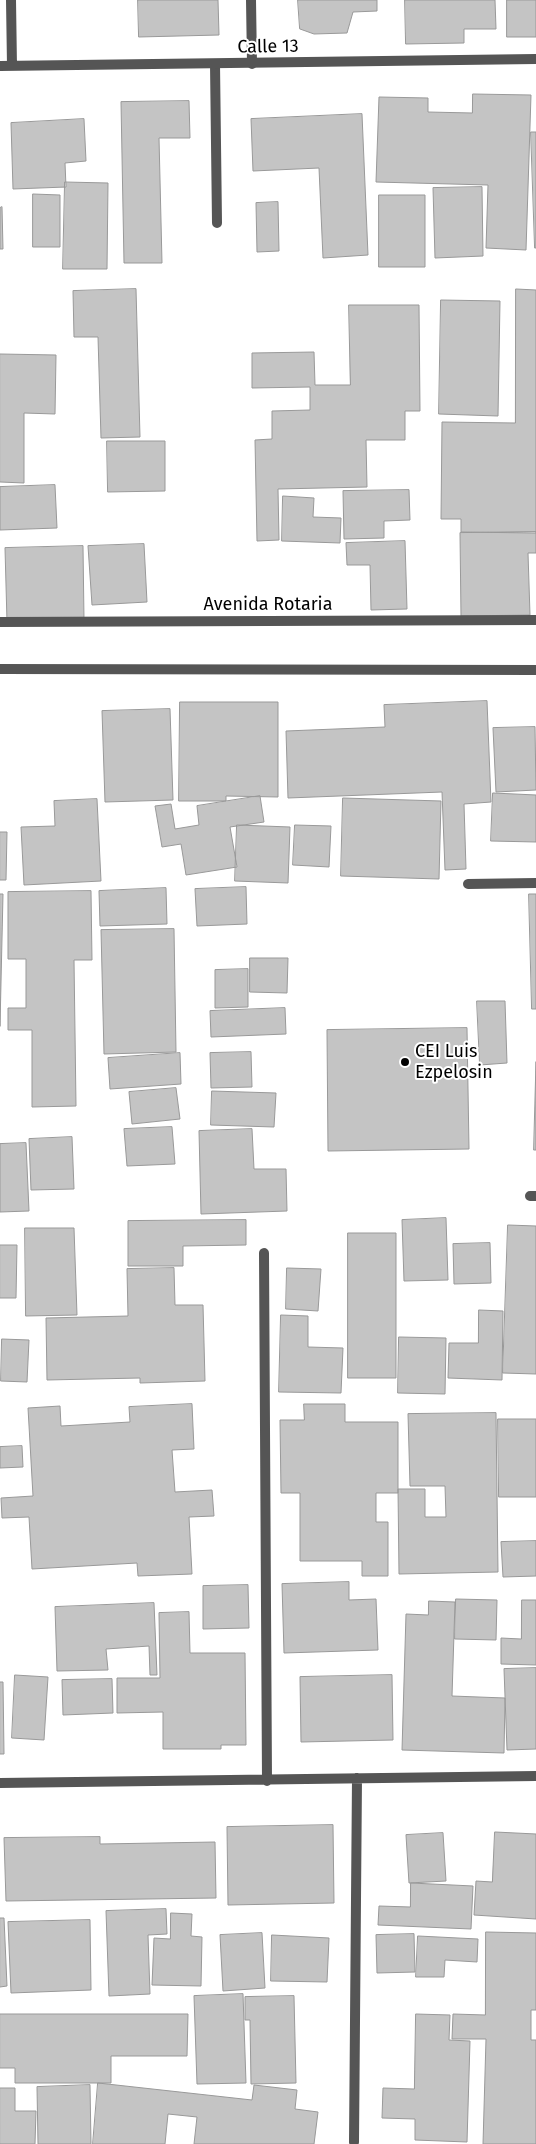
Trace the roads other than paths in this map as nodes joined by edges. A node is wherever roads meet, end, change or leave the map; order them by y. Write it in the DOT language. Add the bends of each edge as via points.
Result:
graph roads {
  1 [pos="11,0"];
  2 [pos="251,0"];
  3 [pos="536,59"];
  4 [pos="215,64"];
  5 [pos="252,64"];
  6 [pos="0,66"];
  7 [pos="12,66"];
  8 [pos="218,223"];
  9 [pos="536,620"];
  10 [pos="0,622"];
  11 [pos="0,669"];
  12 [pos="536,670"];
  13 [pos="536,883"];
  14 [pos="468,884"];
  15 [pos="264,1253"];
  16 [pos="536,1776"];
  17 [pos="357,1778"];
  18 [pos="267,1781"];
  19 [pos="0,1783"];
  20 [pos="354,2142"];
  1 -- 7 [label="street"];
  2 -- 5 [label="street"];
  3 -- 5 [label="street, Calle 13"];
  4 -- 5 [label="street, Calle 13"];
  4 -- 7 [label="street, Calle 13"];
  4 -- 8 [label="street"];
  6 -- 7 [label="street, Calle 13"];
  9 -- 10 [label="street, Avenida Rotaria"];
  11 -- 12 [label="street"];
  13 -- 14 [label="street"];
  15 -- 18 [label="street"];
  16 -- 17 [label="street"];
  17 -- 18 [label="street"];
  17 -- 20 [label="street"];
  18 -- 19 [label="street"];
}
